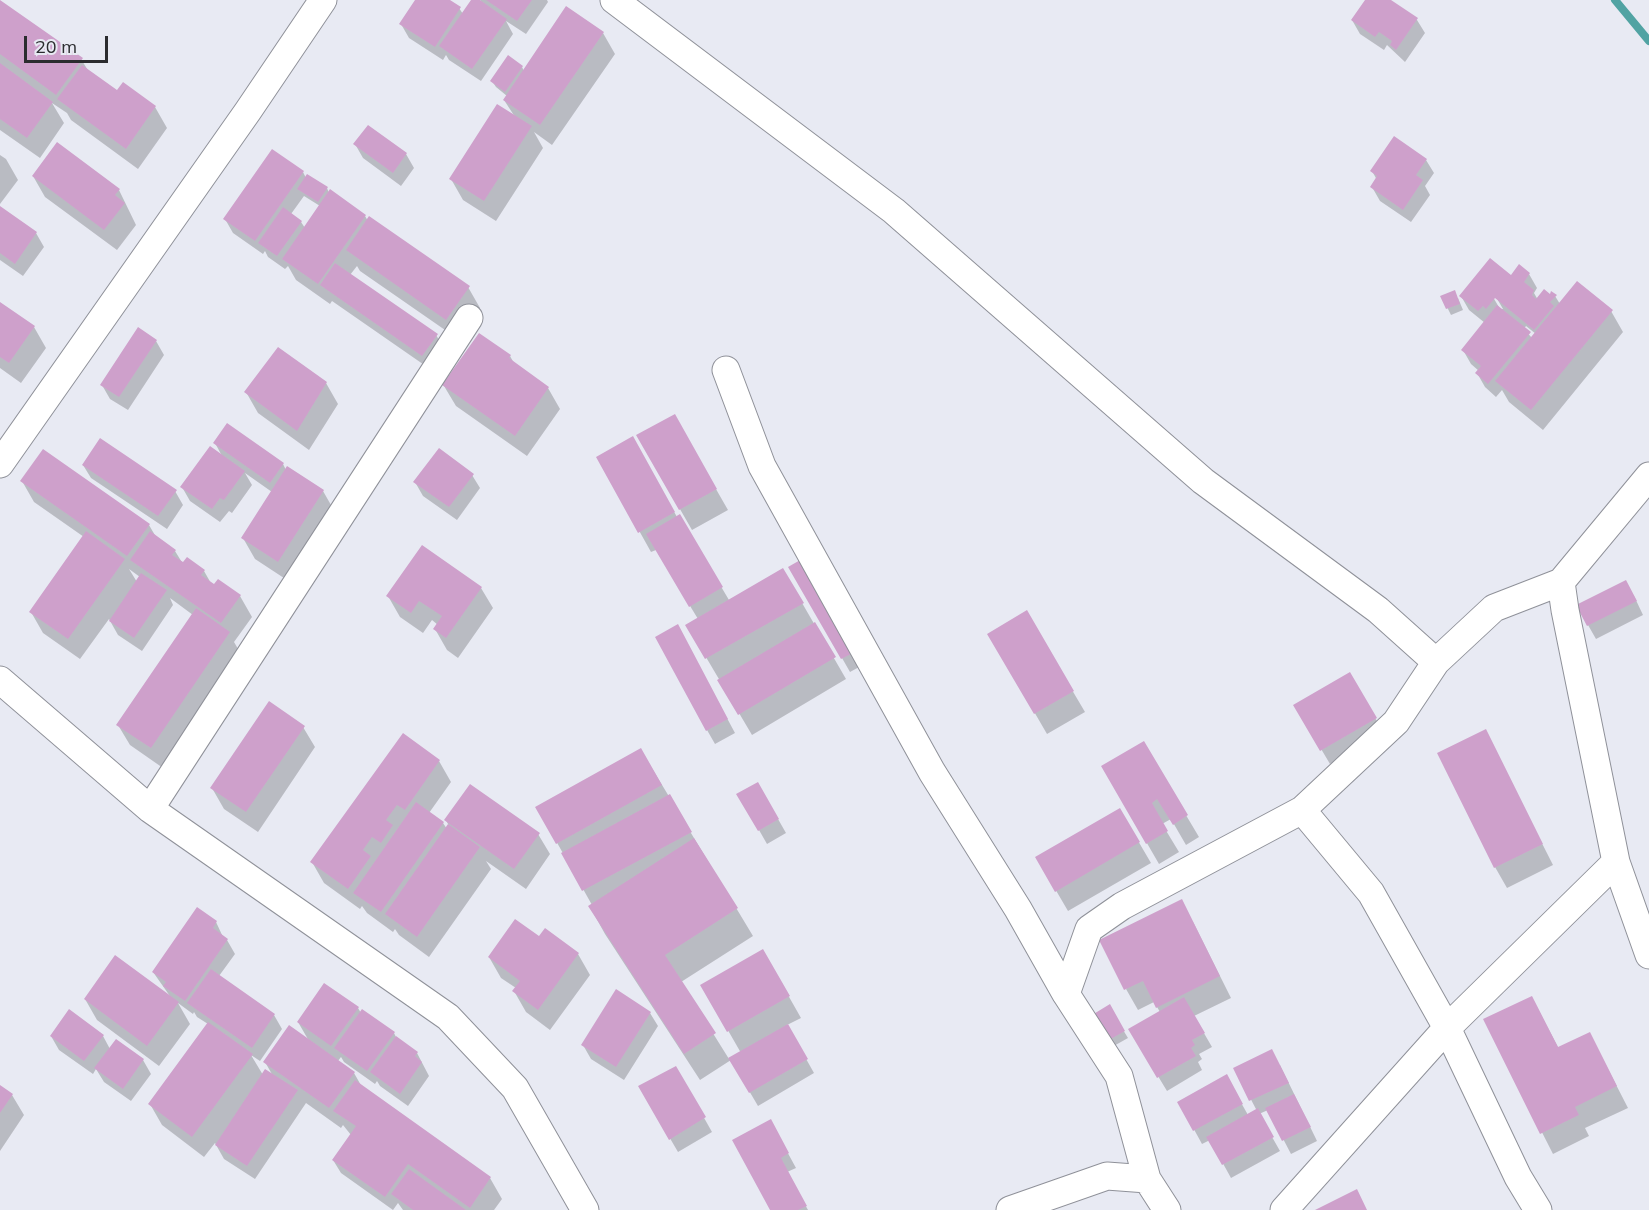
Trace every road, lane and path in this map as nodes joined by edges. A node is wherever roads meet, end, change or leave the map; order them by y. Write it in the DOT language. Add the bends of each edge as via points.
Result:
graph roads {
  1 [pos="323,0"];
  2 [pos="614,0"];
  3 [pos="469,318"];
  4 [pos="726,370"];
  5 [pos="0,464"];
  6 [pos="1649,476"];
  7 [pos="1562,582"];
  8 [pos="1436,662"];
  9 [pos="0,680"];
  10 [pos="150,809"];
  11 [pos="1302,810"];
  12 [pos="1616,862"];
  13 [pos="1649,955"];
  14 [pos="1066,994"];
  15 [pos="1447,1028"];
  16 [pos="1147,1179"];
  17 [pos="585,1210"];
  18 [pos="1010,1210"];
  19 [pos="1167,1210"];
  20 [pos="1284,1210"];
  21 [pos="1538,1210"];
  1 -- 5 [label="street"];
  2 -- 8 [label="street" via="894,211 1203,482 1378,610"];
  3 -- 10 [label="street"];
  4 -- 14 [label="street" via="762,466 932,772"];
  6 -- 7 [label="street"];
  7 -- 8 [label="street" via="1494,608"];
  7 -- 12 [label="street"];
  8 -- 11 [label="street" via="1396,722"];
  9 -- 10 [label="street"];
  10 -- 17 [label="street" via="448,1017 515,1088"];
  11 -- 14 [label="street" via="1122,906 1089,929"];
  11 -- 15 [label="street" via="1371,893"];
  12 -- 13 [label="street"];
  12 -- 15 [label="street"];
  14 -- 16 [label="street" via="1119,1076"];
  15 -- 20 [label="street"];
  15 -- 21 [label="street" via="1518,1177"];
  16 -- 18 [label="street" via="1107,1176"];
  16 -- 19 [label="street"];
}
